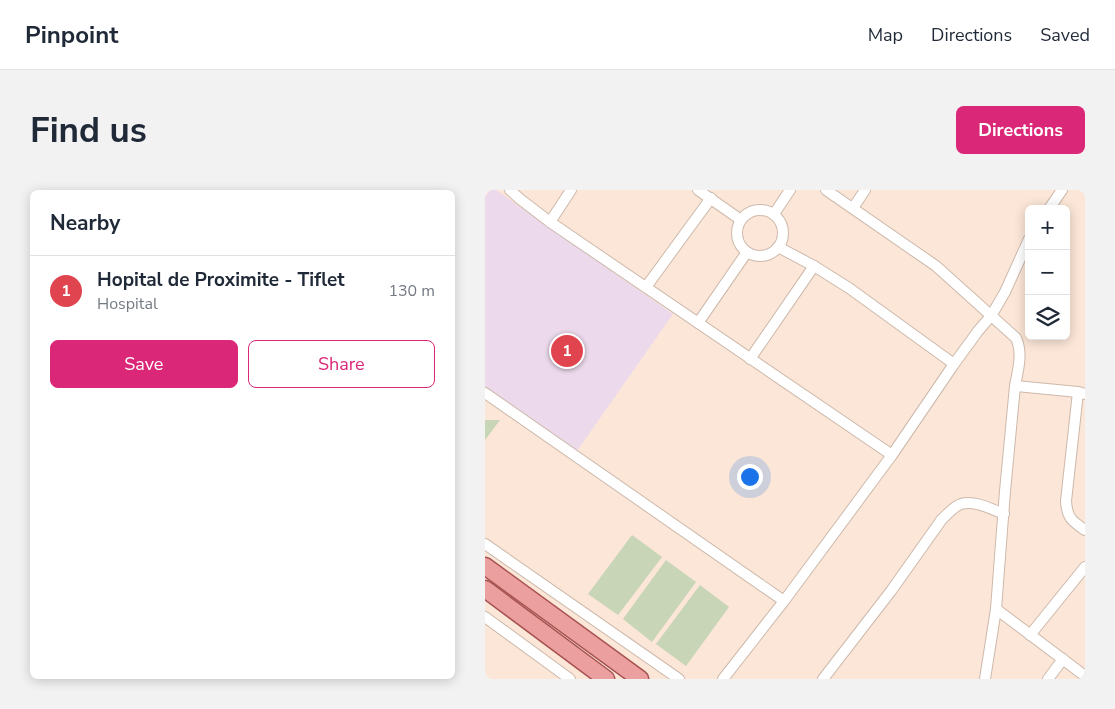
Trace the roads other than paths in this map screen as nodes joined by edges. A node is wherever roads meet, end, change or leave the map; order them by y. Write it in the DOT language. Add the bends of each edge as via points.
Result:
graph roads {
  1 [pos="510,190"];
  2 [pos="571,190"];
  3 [pos="699,190"];
  4 [pos="790,190"];
  5 [pos="826,190"];
  6 [pos="865,190"];
  7 [pos="1062,190"];
  8 [pos="711,198"];
  9 [pos="1052,205"];
  10 [pos="853,208"];
  11 [pos="774,214"];
  12 [pos="741,220"];
  13 [pos="550,222"];
  14 [pos="778,247"];
  15 [pos="1025,248"];
  16 [pos="747,252"];
  17 [pos="814,266"];
  18 [pos="647,287"];
  19 [pos="991,316"];
  20 [pos="698,323"];
  21 [pos="750,359"];
  22 [pos="954,364"];
  23 [pos="1015,386"];
  24 [pos="485,393"];
  25 [pos="1081,393"];
  26 [pos="892,455"];
  27 [pos="1004,514"];
  28 [pos="1085,530"];
  29 [pos="485,544"];
  30 [pos="485,566"];
  31 [pos="1085,567"];
  32 [pos="485,589"];
  33 [pos="784,601"];
  34 [pos="996,609"];
  35 [pos="485,617"];
  36 [pos="1030,635"];
  37 [pos="1063,659"];
  38 [pos="1085,676"];
  39 [pos="570,679"];
  40 [pos="606,679"];
  41 [pos="640,679"];
  42 [pos="679,679"];
  43 [pos="723,679"];
  44 [pos="823,679"];
  45 [pos="985,679"];
  46 [pos="1048,679"];
  1 -- 13 [label="street"];
  2 -- 13 [label="street"];
  3 -- 8 [label="street"];
  4 -- 11 [label="street"];
  5 -- 10 [label="street"];
  6 -- 10 [label="street"];
  7 -- 9 [label="street"];
  8 -- 12 [label="street"];
  8 -- 18 [label="street"];
  10 -- 19 [label="street" via="936,266"];
  11 -- 12 [label="street" via="753,211"];
  11 -- 14 [label="street" via="783,233"];
  12 -- 16 [label="street" via="737,235"];
  13 -- 18 [label="street"];
  14 -- 16 [label="street" via="765,255"];
  14 -- 17 [label="street"];
  15 -- 19 [label="street"];
  16 -- 20 [label="street"];
  17 -- 21 [label="street"];
  17 -- 22 [label="street"];
  18 -- 20 [label="street"];
  19 -- 22 [label="street"];
  19 -- 23 [label="street" via="1015,338 1019,347"];
  20 -- 21 [label="street"];
  21 -- 26 [label="street"];
  22 -- 26 [label="street"];
  23 -- 25 [label="street"];
  23 -- 27 [label="street"];
  24 -- 33 [label="street"];
  25 -- 28 [label="street" via="1066,501 1070,518"];
  26 -- 33 [label="street"];
  27 -- 34 [label="street"];
  27 -- 44 [label="street" via="975,503 961,504 952,509"];
  29 -- 42 [label="street"];
  30 -- 41 [label="main road"];
  31 -- 36 [label="street"];
  32 -- 40 [label="main road"];
  33 -- 43 [label="street"];
  34 -- 36 [label="street"];
  34 -- 45 [label="street"];
  35 -- 39 [label="street"];
  36 -- 37 [label="street"];
  37 -- 38 [label="street"];
  37 -- 46 [label="street"];
}
